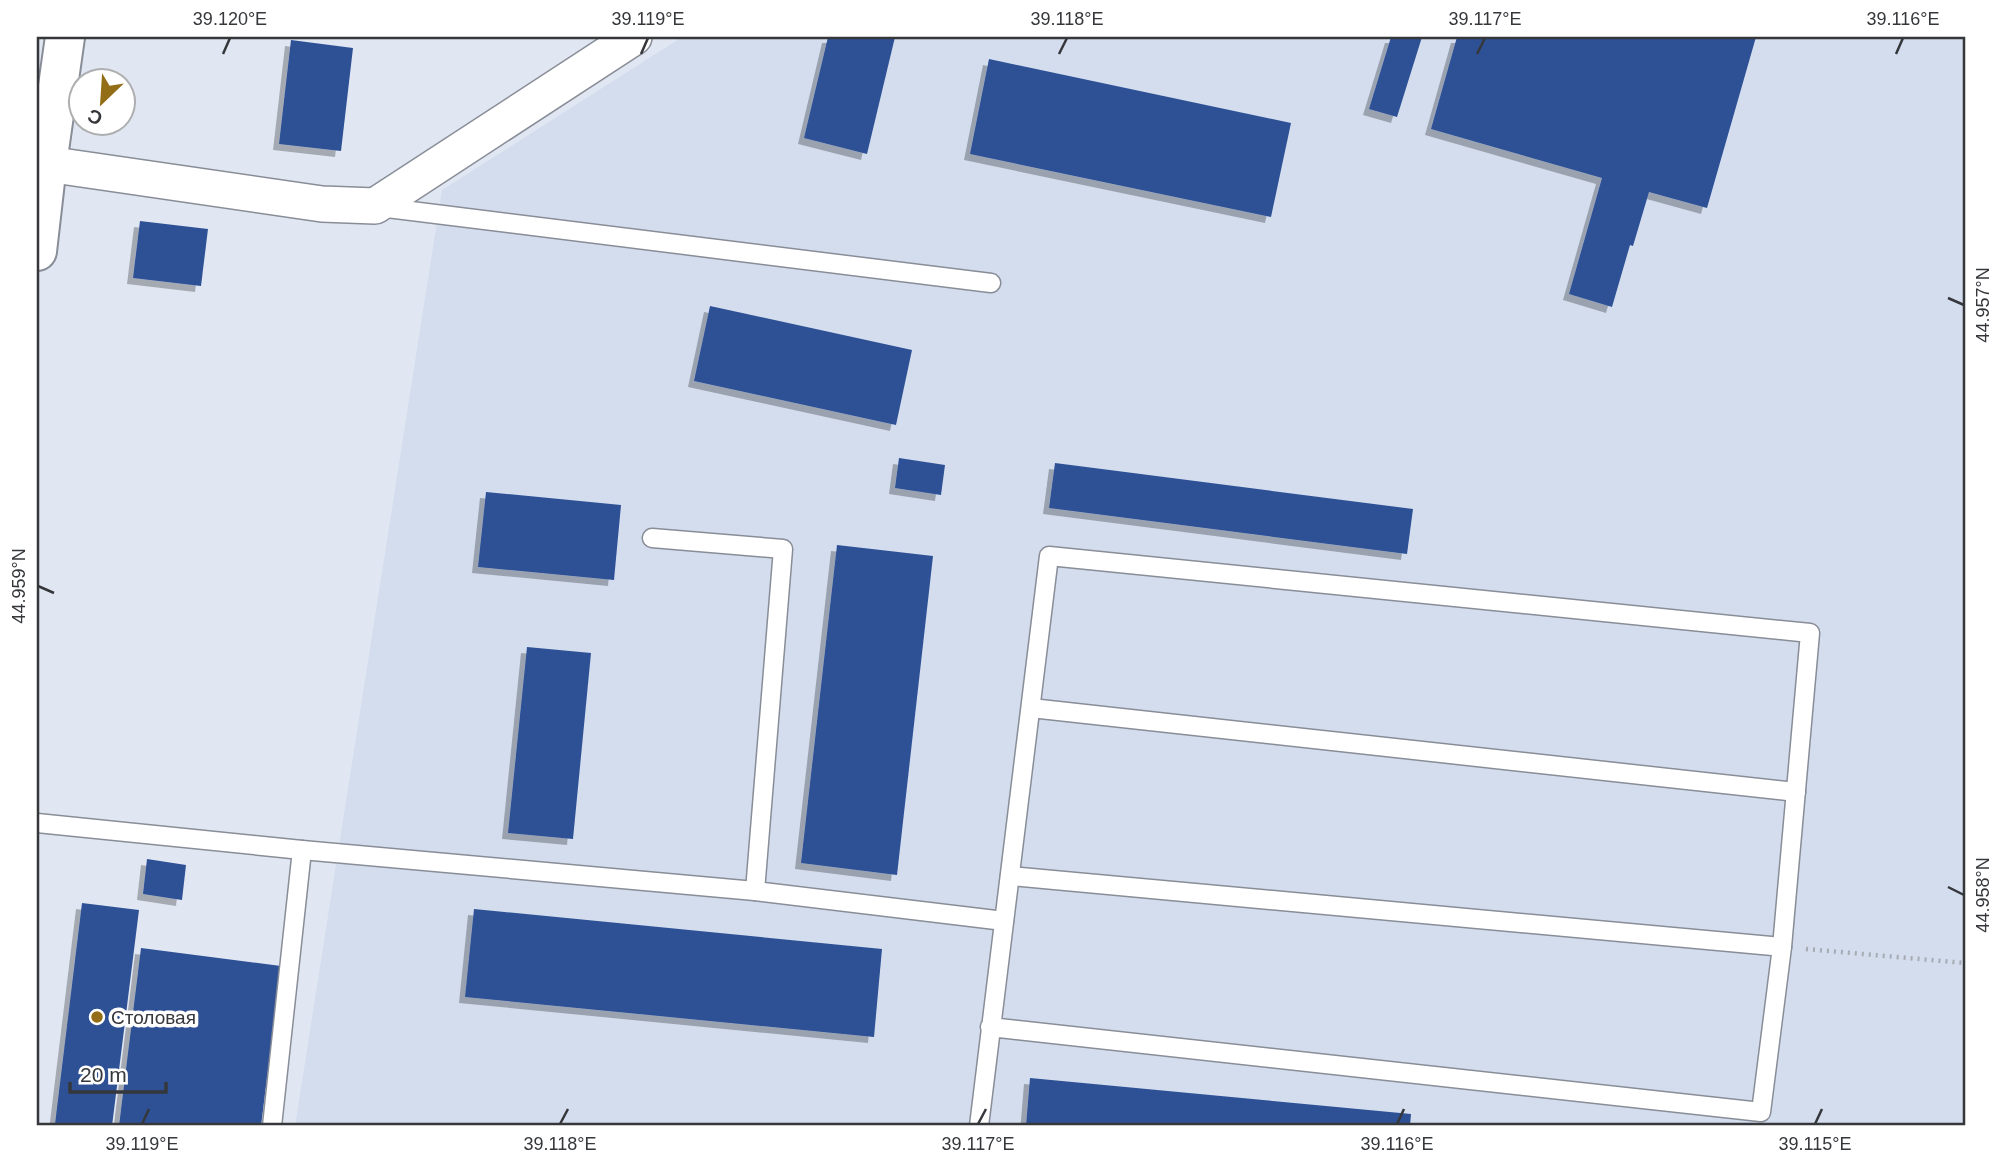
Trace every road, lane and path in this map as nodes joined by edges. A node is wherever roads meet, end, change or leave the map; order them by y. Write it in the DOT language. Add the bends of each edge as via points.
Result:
graph roads {
  1 [pos="65,37"];
  2 [pos="634,37"];
  3 [pos="47,164"];
  4 [pos="375,206"];
  5 [pos="37,251"];
  6 [pos="991,283"];
  7 [pos="652,538"];
  8 [pos="1031,708"];
  9 [pos="1796,792"];
  10 [pos="37,823"];
  11 [pos="302,850"];
  12 [pos="1010,876"];
  13 [pos="755,891"];
  14 [pos="1004,921"];
  15 [pos="1782,947"];
  16 [pos="1965,963"];
  17 [pos="990,1027"];
  18 [pos="272,1126"];
  19 [pos="979,1126"];
  1 -- 3 [label="highway"];
  2 -- 4 [label="street"];
  3 -- 4 [label="street" via="322,204"];
  3 -- 5 [label="highway"];
  4 -- 6 [label="lane"];
  7 -- 13 [label="lane" via="783,549"];
  8 -- 9 [label="lane"];
  8 -- 9 [label="lane" via="1049,556 1810,633"];
  8 -- 12 [label="lane"];
  9 -- 15 [label="lane"];
  10 -- 11 [label="lane"];
  11 -- 13 [label="lane"];
  11 -- 18 [label="lane"];
  12 -- 14 [label="lane"];
  12 -- 15 [label="lane"];
  13 -- 14 [label="lane"];
  14 -- 17 [label="lane"];
  15 -- 16 [label="path"];
  15 -- 17 [label="lane" via="1761,1112"];
  17 -- 19 [label="lane"];
}
